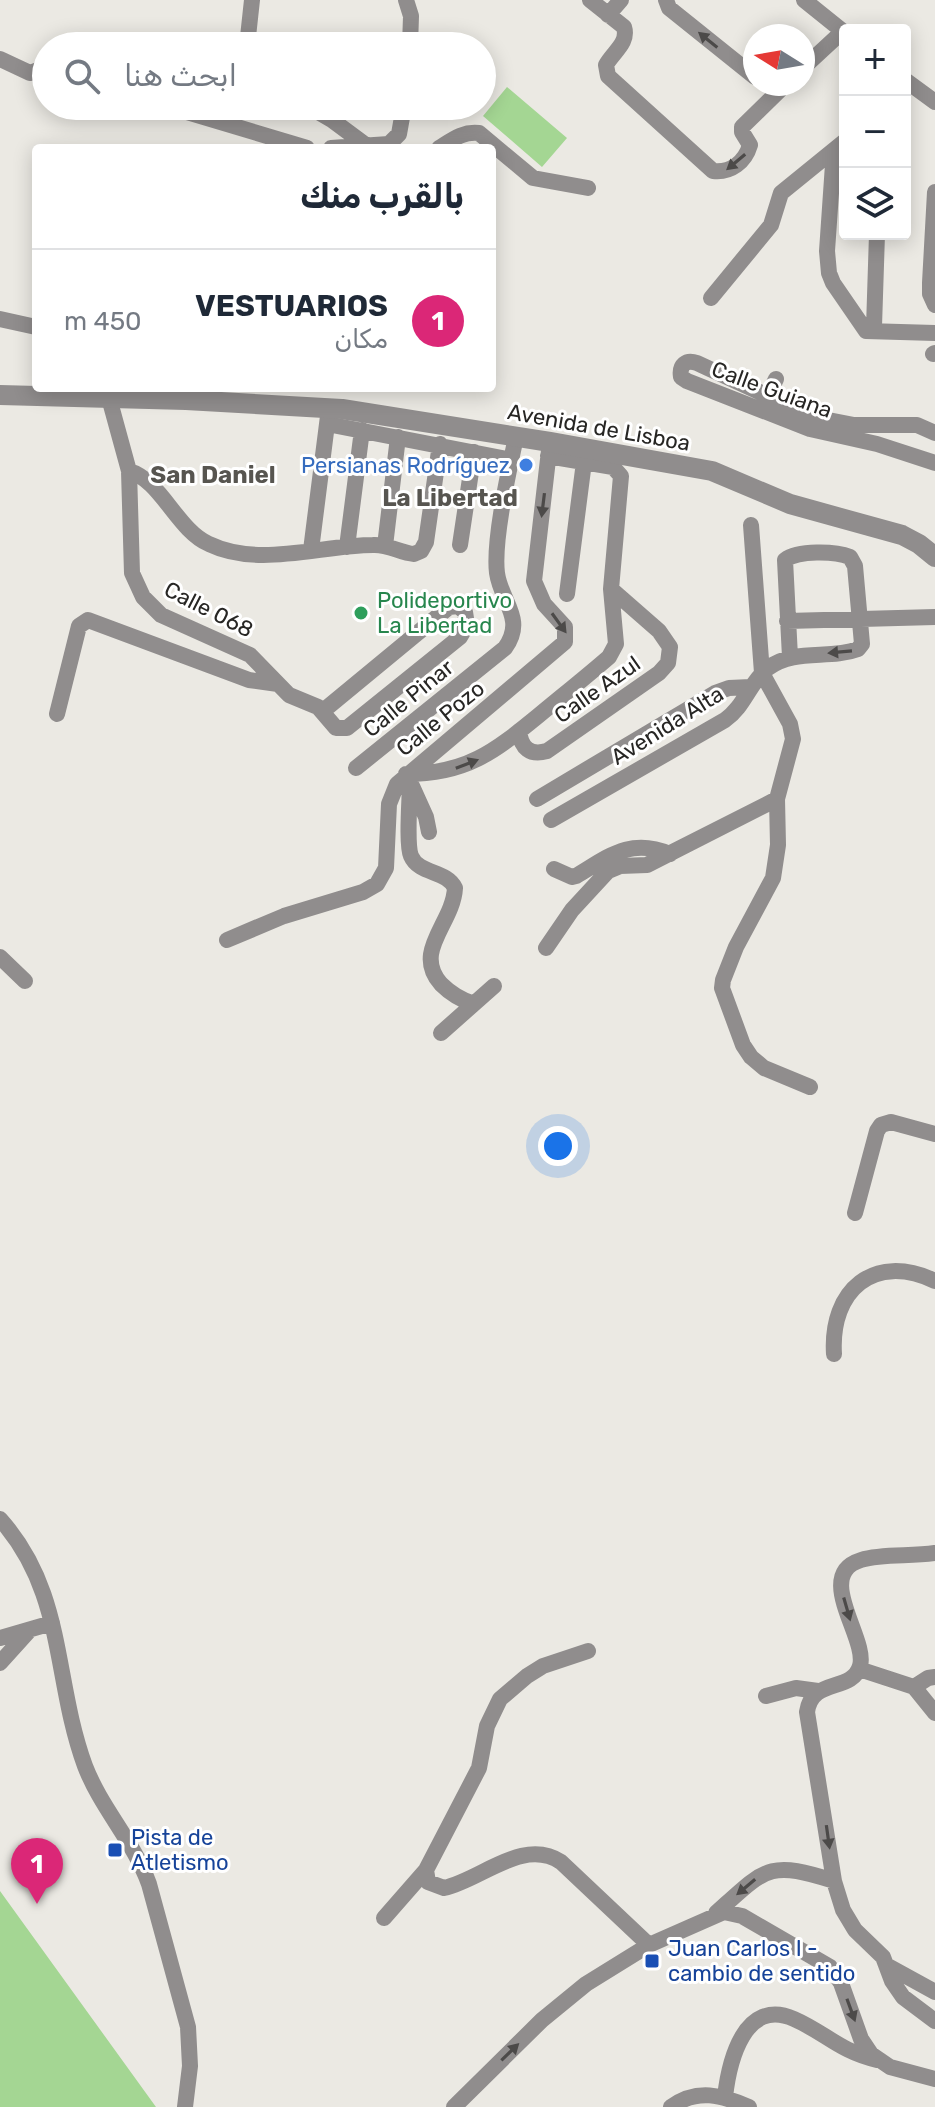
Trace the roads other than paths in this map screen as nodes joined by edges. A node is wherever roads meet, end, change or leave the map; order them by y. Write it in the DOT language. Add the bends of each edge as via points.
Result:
graph roads {
  1 [pos="252,0"];
  2 [pos="406,0"];
  3 [pos="590,0"];
  4 [pos="621,0"];
  5 [pos="666,0"];
  6 [pos="804,0"];
  7 [pos="608,15"];
  8 [pos="839,28"];
  9 [pos="249,32"];
  10 [pos="410,32"];
  11 [pos="839,36"];
  12 [pos="815,57"];
  13 [pos="0,59"];
  14 [pos="743,67"];
  15 [pos="32,72"];
  16 [pos="911,88"];
  17 [pos="768,96"];
  18 [pos="935,102"];
  19 [pos="214,120"];
  20 [pos="332,120"];
  21 [pos="402,120"];
  22 [pos="402,143"];
  23 [pos="294,144"];
  24 [pos="364,144"];
  25 [pos="446,144"];
  26 [pos="492,144"];
  27 [pos="839,145"];
  28 [pos="496,147"];
  29 [pos="588,188"];
  30 [pos="935,192"];
  31 [pos="877,240"];
  32 [pos="711,298"];
  33 [pos="935,305"];
  34 [pos="0,319"];
  35 [pos="31,322"];
  36 [pos="870,331"];
  37 [pos="935,333"];
  38 [pos="776,379"];
  39 [pos="0,395"];
  40 [pos="109,398"];
  41 [pos="767,398"];
  42 [pos="328,416"];
  43 [pos="933,424"];
  44 [pos="362,430"];
  45 [pos="398,437"];
  46 [pos="516,437"];
  47 [pos="440,444"];
  48 [pos="549,449"];
  49 [pos="474,452"];
  50 [pos="512,460"];
  51 [pos="584,462"];
  52 [pos="935,463"];
  53 [pos="129,471"];
  54 [pos="751,525"];
  55 [pos="460,545"];
  56 [pos="385,546"];
  57 [pos="347,547"];
  58 [pos="311,550"];
  59 [pos="935,557"];
  60 [pos="611,589"];
  61 [pos="567,594"];
  62 [pos="935,617"];
  63 [pos="859,619"];
  64 [pos="787,621"];
  65 [pos="790,657"];
  66 [pos="762,673"];
  67 [pos="278,684"];
  68 [pos="751,687"];
  69 [pos="323,711"];
  70 [pos="57,714"];
  71 [pos="519,731"];
  72 [pos="356,768"];
  73 [pos="408,777"];
  74 [pos="537,799"];
  75 [pos="777,799"];
  76 [pos="551,820"];
  77 [pos="429,832"];
  78 [pos="670,854"];
  79 [pos="554,869"];
  80 [pos="227,940"];
  81 [pos="546,948"];
  82 [pos="0,957"];
  83 [pos="25,981"];
  84 [pos="494,986"];
  85 [pos="474,1004"];
  86 [pos="441,1033"];
  87 [pos="810,1087"];
  88 [pos="935,1134"];
  89 [pos="855,1213"];
  90 [pos="935,1281"];
  91 [pos="834,1354"];
  92 [pos="0,1519"];
  93 [pos="935,1553"];
  94 [pos="52,1623"];
  95 [pos="29,1631"];
  96 [pos="0,1638"];
  97 [pos="588,1651"];
  98 [pos="0,1663"];
  99 [pos="859,1669"];
  100 [pos="935,1677"];
  101 [pos="914,1687"];
  102 [pos="818,1691"];
  103 [pos="766,1696"];
  104 [pos="935,1713"];
  105 [pos="426,1870"];
  106 [pos="834,1881"];
  107 [pos="716,1913"];
  108 [pos="384,1918"];
  109 [pos="649,1945"];
  110 [pos="886,1965"];
  111 [pos="935,1992"];
  112 [pos="935,2021"];
  113 [pos="877,2060"];
  114 [pos="935,2079"];
  115 [pos="725,2097"];
  116 [pos="185,2107"];
  117 [pos="454,2107"];
  118 [pos="671,2107"];
  119 [pos="749,2107"];
  1 -- 9 [label="street"];
  2 -- 10 [label="street"];
  3 -- 7 [label="street"];
  4 -- 7 [label="street"];
  14 -- 5 [label="street, one-way" via="669,8"];
  6 -- 8 [label="street"];
  17 -- 7 [label="street, one-way" via="742,127 750,145 746,154 734,168 713,171 608,76 606,65 626,33"];
  11 -- 12 [label="street"];
  13 -- 15 [label="street"];
  16 -- 18 [label="street"];
  19 -- 23 [label="street"];
  20 -- 24 [label="street"];
  21 -- 22 [label="street"];
  25 -- 26 [label="street" via="470,132"];
  27 -- 32 [label="street" via="781,193 771,225"];
  27 -- 36 [label="street" via="829,273"];
  28 -- 29 [label="street" via="533,178"];
  30 -- 33 [label="street" via="930,283"];
  31 -- 36 [label="street"];
  34 -- 35 [label="street"];
  36 -- 37 [label="street"];
  38 -- 41 [label="street"];
  39 -- 40 [label="street, Avenida de Lisboa"];
  40 -- 42 [label="street, Avenida de Lisboa"];
  40 -- 53 [label="street, Calle 068"];
  41 -- 43 [label="street, Calle Guiana" via="830,422"];
  41 -- 52 [label="street, Calle Guiana" via="697,363 684,363 680,369 687,381 810,429"];
  42 -- 44 [label="street"];
  42 -- 46 [label="street, Avenida de Lisboa"];
  42 -- 58 [label="street"];
  44 -- 45 [label="street"];
  44 -- 57 [label="street"];
  45 -- 47 [label="street"];
  45 -- 56 [label="street"];
  46 -- 48 [label="street, Avenida de Lisboa"];
  46 -- 50 [label="street"];
  47 -- 49 [label="street"];
  47 -- 56 [label="street" via="426,542 414,554"];
  48 -- 51 [label="street"];
  48 -- 59 [label="street, Avenida de Lisboa" via="712,471 790,504 902,535"];
  48 -- 73 [label="street, Calle Pozo, one-way" via="535,588 566,630 565,642"];
  49 -- 50 [label="street"];
  49 -- 55 [label="street"];
  50 -- 72 [label="street, Calle Pinar" via="497,553 499,581 514,618 513,638"];
  51 -- 60 [label="street" via="616,469 621,476"];
  51 -- 61 [label="street"];
  53 -- 58 [label="street" via="145,480 207,544 258,554"];
  53 -- 67 [label="street, Calle 068" via="132,573 143,597 161,615 250,655"];
  54 -- 66 [label="street"];
  56 -- 57 [label="street"];
  57 -- 58 [label="street"];
  60 -- 71 [label="street, Calle Azul" via="617,631 609,657"];
  60 -- 71 [label="street, Calle Azul" via="659,631 670,647 668,663 547,751 526,750"];
  62 -- 63 [label="street"];
  63 -- 64 [label="street"];
  63 -- 64 [label="street" via="854,561 846,555 810,555 791,556 783,564"];
  63 -- 65 [label="street, Avenida Alta, one-way" via="858,649"];
  64 -- 65 [label="street"];
  65 -- 66 [label="street, Avenida Alta"];
  66 -- 68 [label="street, Avenida Alta"];
  66 -- 75 [label="street" via="793,739"];
  67 -- 69 [label="street, Calle 068"];
  67 -- 70 [label="street" via="249,680 88,620 79,626"];
  68 -- 74 [label="street" via="715,693"];
  68 -- 76 [label="street, Avenida Alta" via="740,708 725,720"];
  69 -- 69 [label="street, Calle 068" via="336,728 344,729 376,706 460,637 468,620 462,608 449,607"];
  73 -- 71 [label="street, one-way" via="467,764"];
  73 -- 77 [label="street"];
  73 -- 80 [label="street, Calle Pozo" via="391,797 386,868 377,884"];
  73 -- 85 [label="street" via="410,854 455,888 429,961 448,991"];
  75 -- 78 [label="street"];
  75 -- 87 [label="street" via="773,878 736,947 722,988 751,1057"];
  78 -- 79 [label="street" via="651,847 631,848 602,858 576,876"];
  78 -- 81 [label="street" via="647,865 608,871"];
  82 -- 83 [label="street"];
  84 -- 85 [label="street"];
  85 -- 86 [label="street"];
  88 -- 89 [label="street" via="891,1122 881,1125"];
  90 -- 91 [label="street" via="895,1270 860,1282 845,1296"];
  92 -- 94 [label="street" via="33,1564"];
  93 -- 99 [label="street, one-way" via="864,1559 844,1574 840,1587"];
  94 -- 95 [label="street"];
  94 -- 116 [label="street" via="85,1765 141,1863 155,1900 188,2027"];
  95 -- 96 [label="street"];
  95 -- 98 [label="street"];
  97 -- 105 [label="street" via="543,1666 500,1699 487,1726 479,1768"];
  99 -- 101 [label="street"];
  99 -- 102 [label="street" via="851,1678"];
  100 -- 101 [label="street"];
  101 -- 104 [label="street"];
  102 -- 103 [label="street" via="796,1688"];
  102 -- 106 [label="street, one-way" via="810,1701 808,1718"];
  105 -- 108 [label="street"];
  105 -- 109 [label="street" via="430,1884 444,1888 523,1855 549,1856"];
  106 -- 107 [label="street, one-way" via="796,1869 772,1871"];
  106 -- 110 [label="street" via="849,1921"];
  107 -- 109 [label="street"];
  107 -- 113 [label="street, one-way" via="737,1914 830,1967 861,2039"];
  117 -- 109 [label="street, one-way" via="564,2000"];
  110 -- 111 [label="street"];
  110 -- 112 [label="street" via="903,1997"];
  113 -- 114 [label="street"];
  113 -- 115 [label="street" via="837,2046 795,2019 769,2016 741,2036"];
  115 -- 118 [label="street" via="695,2095"];
  115 -- 119 [label="street"];
}
